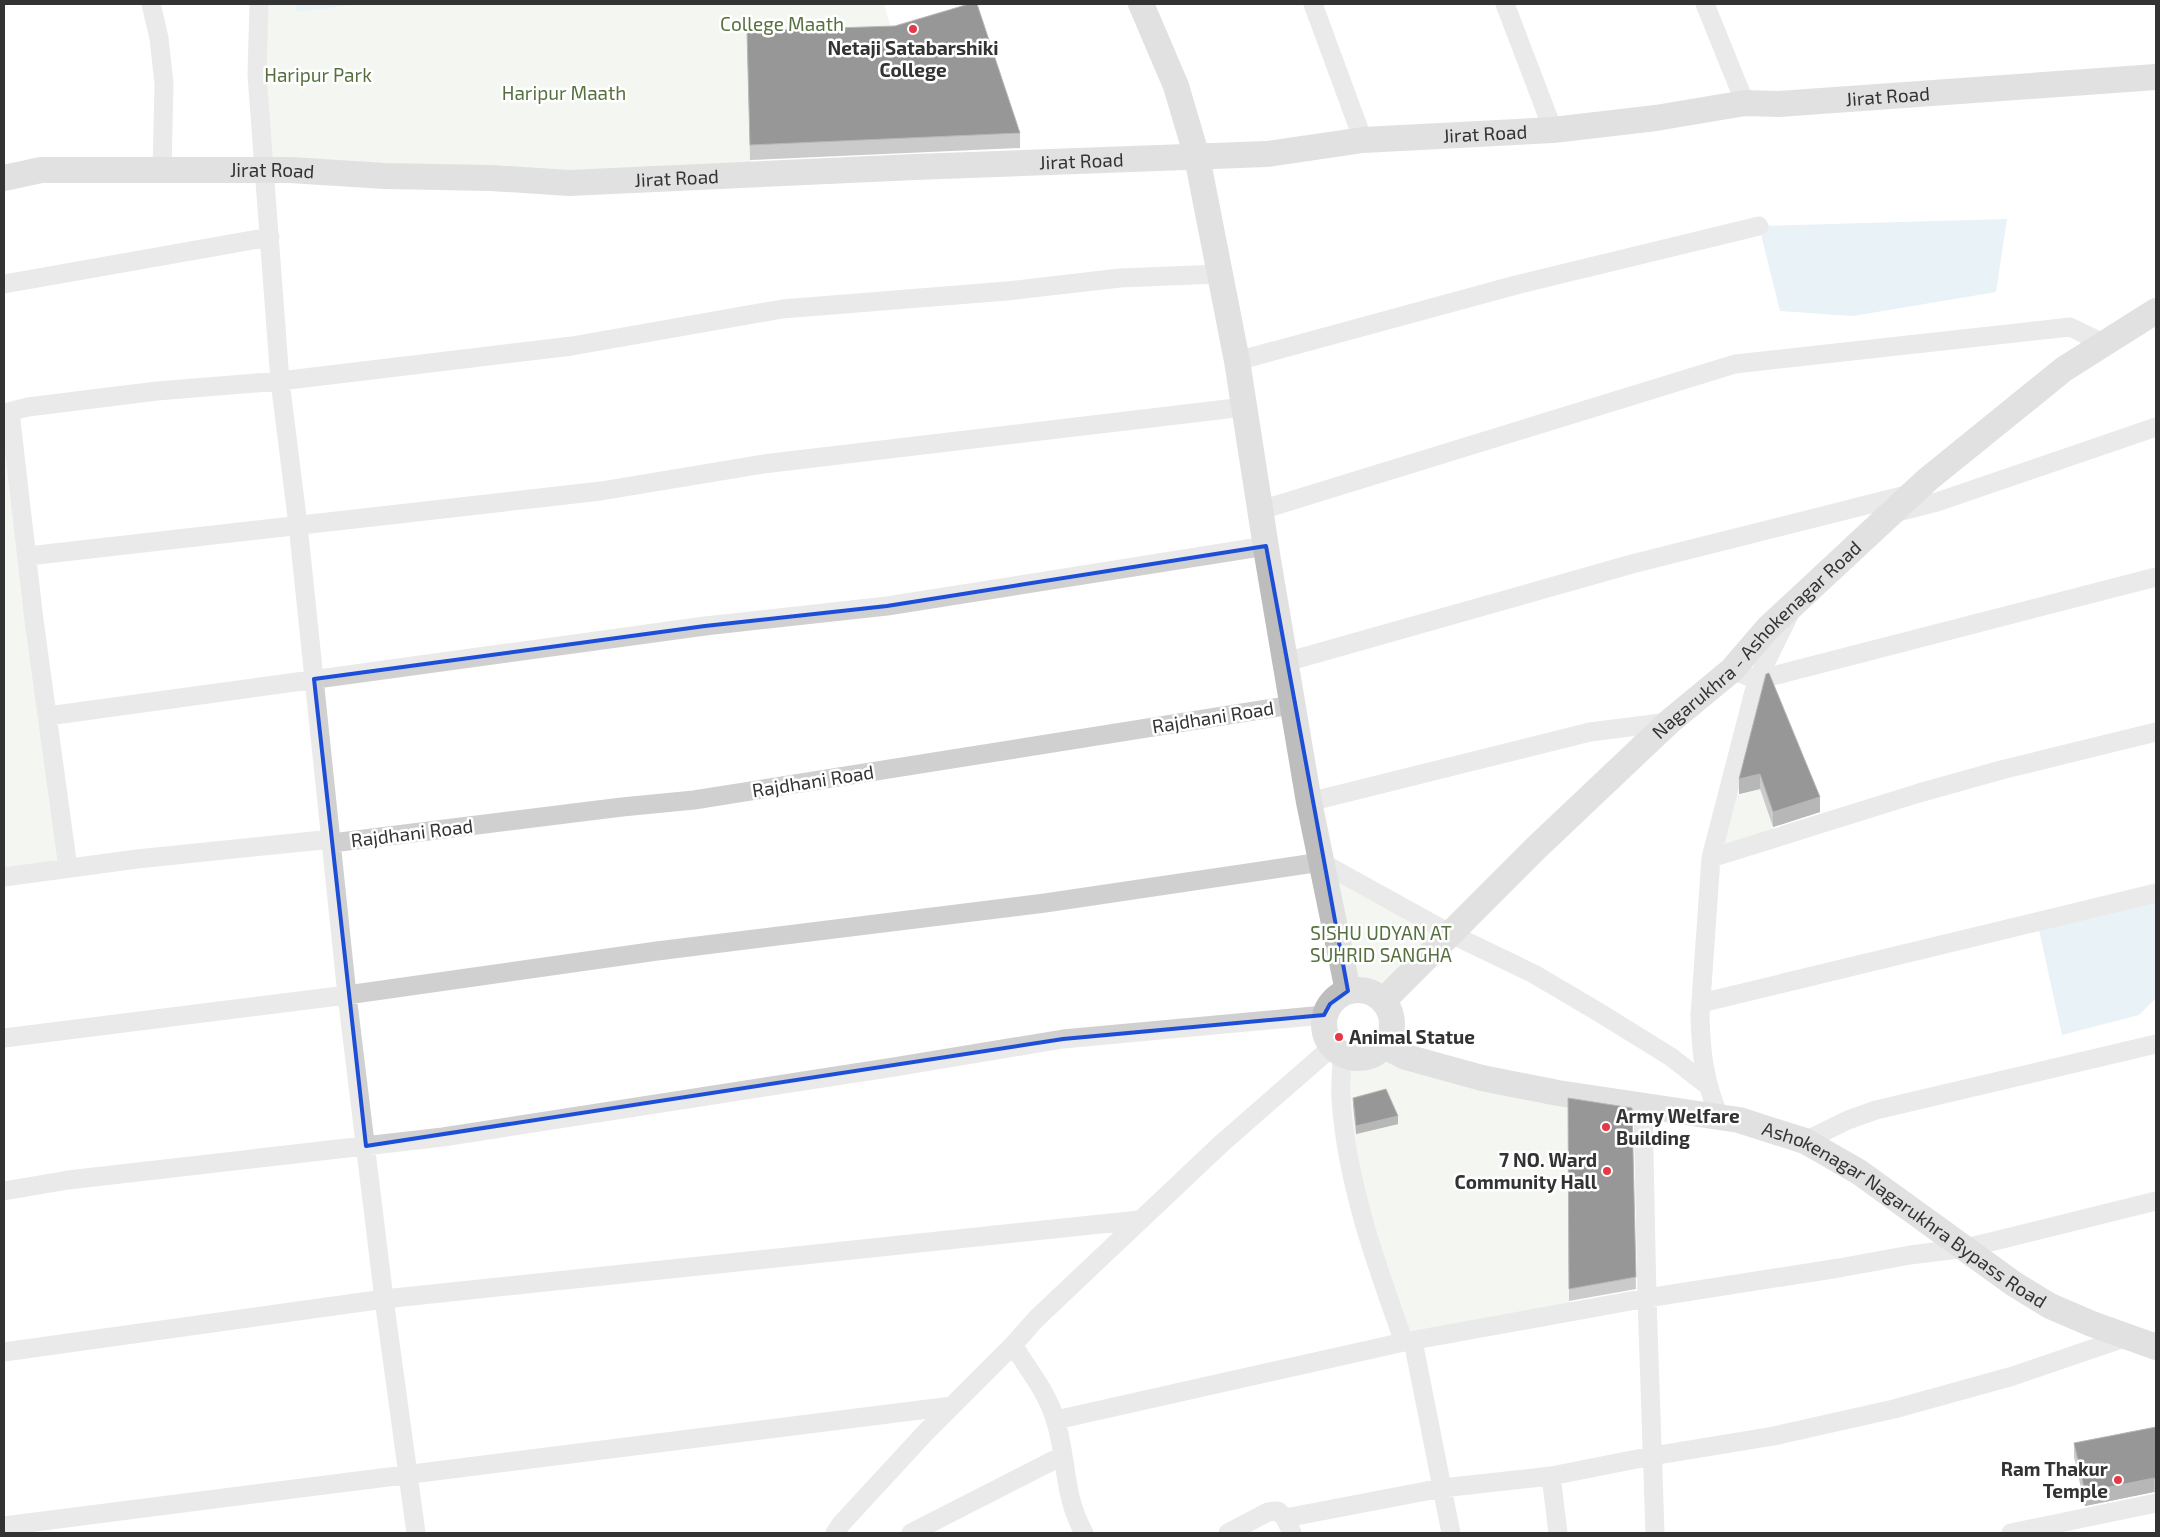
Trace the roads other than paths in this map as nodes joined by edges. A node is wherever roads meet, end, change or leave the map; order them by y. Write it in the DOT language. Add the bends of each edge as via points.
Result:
graph roads {
  1 [pos="151,4"];
  2 [pos="259,4"];
  3 [pos="1141,4"];
  4 [pos="1313,4"];
  5 [pos="1505,4"];
  6 [pos="1705,4"];
  7 [pos="2156,77"];
  8 [pos="1745,103"];
  9 [pos="1553,130"];
  10 [pos="1363,140"];
  11 [pos="1197,157"];
  12 [pos="162,170"];
  13 [pos="265,170"];
  14 [pos="4,178"];
  15 [pos="1759,226"];
  16 [pos="270,238"];
  17 [pos="1220,274"];
  18 [pos="4,284"];
  19 [pos="2156,311"];
  20 [pos="2105,344"];
  21 [pos="1237,361"];
  22 [pos="280,381"];
  23 [pos="1244,407"];
  24 [pos="7,412"];
  25 [pos="2156,427"];
  26 [pos="1912,494"];
  27 [pos="1261,510"];
  28 [pos="1890,514"];
  29 [pos="298,525"];
  30 [pos="1266,546"];
  31 [pos="28,556"];
  32 [pos="2156,577"];
  33 [pos="1795,603"];
  34 [pos="1286,662"];
  35 [pos="1732,670"];
  36 [pos="314,679"];
  37 [pos="1757,680"];
  38 [pos="1292,705"];
  39 [pos="48,716"];
  40 [pos="1669,722"];
  41 [pos="2156,732"];
  42 [pos="1310,802"];
  43 [pos="332,841"];
  44 [pos="1711,858"];
  45 [pos="1321,862"];
  46 [pos="68,868"];
  47 [pos="4,877"];
  48 [pos="2156,893"];
  49 [pos="1451,934"];
  50 [pos="1348,991"];
  51 [pos="347,995"];
  52 [pos="1383,1001"];
  53 [pos="1701,1003"];
  54 [pos="1324,1014"];
  55 [pos="4,1038"];
  56 [pos="2156,1044"];
  57 [pos="1384,1046"];
  58 [pos="1337,1051"];
  59 [pos="1707,1086"];
  60 [pos="1643,1106"];
  61 [pos="1719,1116"];
  62 [pos="1805,1140"];
  63 [pos="366,1146"];
  64 [pos="4,1191"];
  65 [pos="2156,1201"];
  66 [pos="1139,1220"];
  67 [pos="1966,1248"];
  68 [pos="1647,1298"];
  69 [pos="384,1299"];
  70 [pos="2130,1336"];
  71 [pos="1408,1341"];
  72 [pos="1014,1346"];
  73 [pos="2156,1347"];
  74 [pos="4,1352"];
  75 [pos="952,1406"];
  76 [pos="1056,1420"];
  77 [pos="1062,1456"];
  78 [pos="1652,1456"];
  79 [pos="408,1475"];
  80 [pos="1551,1476"];
  81 [pos="1442,1488"];
  82 [pos="2156,1503"];
  83 [pos="4,1526"];
  84 [pos="1289,1526"];
  85 [pos="416,1533"];
  86 [pos="835,1533"];
  87 [pos="911,1533"];
  88 [pos="1084,1533"];
  89 [pos="1228,1533"];
  90 [pos="1452,1533"];
  91 [pos="1558,1533"];
  92 [pos="1655,1533"];
  93 [pos="2011,1533"];
  1 -- 12 [label="street" via="164,84"];
  2 -- 13 [label="street" via="257,75"];
  3 -- 11 [label="main road" via="1176,86"];
  4 -- 10 [label="street"];
  5 -- 9 [label="street"];
  6 -- 8 [label="street"];
  7 -- 8 [label="main road, Jirat Road" via="1779,104"];
  8 -- 9 [label="main road, Jirat Road"];
  9 -- 10 [label="main road, Jirat Road"];
  10 -- 11 [label="main road, Jirat Road" via="1267,154"];
  11 -- 13 [label="main road, Jirat Road" via="569,183"];
  11 -- 17 [label="main road"];
  12 -- 13 [label="main road, Jirat Road"];
  12 -- 14 [label="main road, Jirat Road" via="41,170"];
  13 -- 16 [label="street"];
  15 -- 21 [label="street" via="1516,285"];
  16 -- 18 [label="street"];
  16 -- 22 [label="street"];
  17 -- 21 [label="main road"];
  17 -- 22 [label="street" via="1120,278 1006,291 782,309 572,346"];
  19 -- 20 [label="main road, Nagarukhra - Ashokenagar Road"];
  20 -- 26 [label="main road, Nagarukhra - Ashokenagar Road" via="2064,369"];
  20 -- 27 [label="street" via="2070,327 1735,364"];
  21 -- 23 [label="main road"];
  22 -- 24 [label="street" via="156,392"];
  22 -- 29 [label="street"];
  23 -- 27 [label="main road"];
  23 -- 29 [label="street" via="763,464 600,491"];
  24 -- 31 [label="street"];
  25 -- 28 [label="street" via="1937,502"];
  26 -- 28 [label="main road, Nagarukhra - Ashokenagar Road"];
  26 -- 34 [label="street" via="1632,564"];
  27 -- 30 [label="main road"];
  28 -- 33 [label="main road, Nagarukhra - Ashokenagar Road"];
  29 -- 31 [label="street"];
  29 -- 36 [label="street"];
  30 -- 34 [label="main road"];
  30 -- 36 [label="street" via="887,606 705,626"];
  31 -- 39 [label="street"];
  32 -- 37 [label="street"];
  33 -- 35 [label="main road, Nagarukhra - Ashokenagar Road" via="1768,628"];
  33 -- 37 [label="street"];
  34 -- 38 [label="main road"];
  35 -- 37 [label="street"];
  35 -- 40 [label="main road, Nagarukhra - Ashokenagar Road"];
  36 -- 39 [label="street"];
  36 -- 43 [label="street"];
  37 -- 44 [label="street"];
  38 -- 42 [label="main road"];
  38 -- 43 [label="street, Rajdhani Road" via="694,800"];
  39 -- 46 [label="street"];
  40 -- 42 [label="street" via="1590,732"];
  40 -- 49 [label="main road, Nagarukhra - Ashokenagar Road"];
  41 -- 44 [label="street" via="1919,793"];
  42 -- 45 [label="main road"];
  43 -- 46 [label="street, Rajdhani Road"];
  43 -- 51 [label="street"];
  44 -- 53 [label="street"];
  45 -- 49 [label="street"];
  45 -- 50 [label="main road"];
  45 -- 51 [label="street" via="1045,903 657,951"];
  46 -- 47 [label="street, Rajdhani Road"];
  48 -- 53 [label="street"];
  49 -- 52 [label="main road, Nagarukhra - Ashokenagar Road"];
  49 -- 59 [label="street" via="1534,974 1600,1013 1670,1057"];
  50 -- 52 [label="main road" via="1370,992"];
  50 -- 54 [label="main road" via="1330,1004"];
  51 -- 55 [label="street"];
  51 -- 63 [label="street"];
  52 -- 57 [label="main road" via="1391,1015 1392,1026"];
  53 -- 59 [label="street" via="1700,1039"];
  54 -- 58 [label="main road" via="1325,1032"];
  54 -- 63 [label="street" via="1063,1039"];
  56 -- 62 [label="street" via="1876,1110"];
  57 -- 58 [label="main road" via="1364,1057 1353,1058"];
  57 -- 60 [label="main road, Ashokenagar Nagarukhra Bypass Road" via="1406,1057 1482,1078"];
  58 -- 66 [label="street"];
  58 -- 71 [label="street" via="1341,1100 1358,1201 1373,1255"];
  59 -- 61 [label="street"];
  60 -- 61 [label="main road, Ashokenagar Nagarukhra Bypass Road"];
  60 -- 68 [label="street"];
  61 -- 62 [label="main road, Ashokenagar Nagarukhra Bypass Road"];
  62 -- 67 [label="main road, Ashokenagar Nagarukhra Bypass Road" via="1859,1172"];
  63 -- 64 [label="street" via="68,1180"];
  63 -- 69 [label="street"];
  65 -- 67 [label="street"];
  66 -- 69 [label="street"];
  66 -- 72 [label="street" via="1036,1319"];
  67 -- 68 [label="street"];
  67 -- 70 [label="main road, Ashokenagar Nagarukhra Bypass Road" via="2050,1306"];
  68 -- 71 [label="street"];
  68 -- 78 [label="street"];
  69 -- 74 [label="street"];
  69 -- 79 [label="street"];
  70 -- 73 [label="main road, Ashokenagar Nagarukhra Bypass Road"];
  70 -- 78 [label="street" via="2013,1376 1894,1409 1774,1436"];
  71 -- 76 [label="street"];
  71 -- 81 [label="street"];
  72 -- 75 [label="street"];
  72 -- 76 [label="street" via="1050,1404"];
  75 -- 79 [label="street"];
  75 -- 86 [label="street"];
  76 -- 77 [label="street"];
  77 -- 87 [label="street"];
  77 -- 88 [label="street" via="1067,1490"];
  78 -- 80 [label="street"];
  78 -- 92 [label="street"];
  79 -- 83 [label="street"];
  79 -- 85 [label="street"];
  80 -- 81 [label="street"];
  80 -- 91 [label="street"];
  81 -- 84 [label="street"];
  81 -- 90 [label="street"];
  82 -- 93 [label="street"];
  84 -- 89 [label="street" via="1278,1511 1268,1512"];
}
